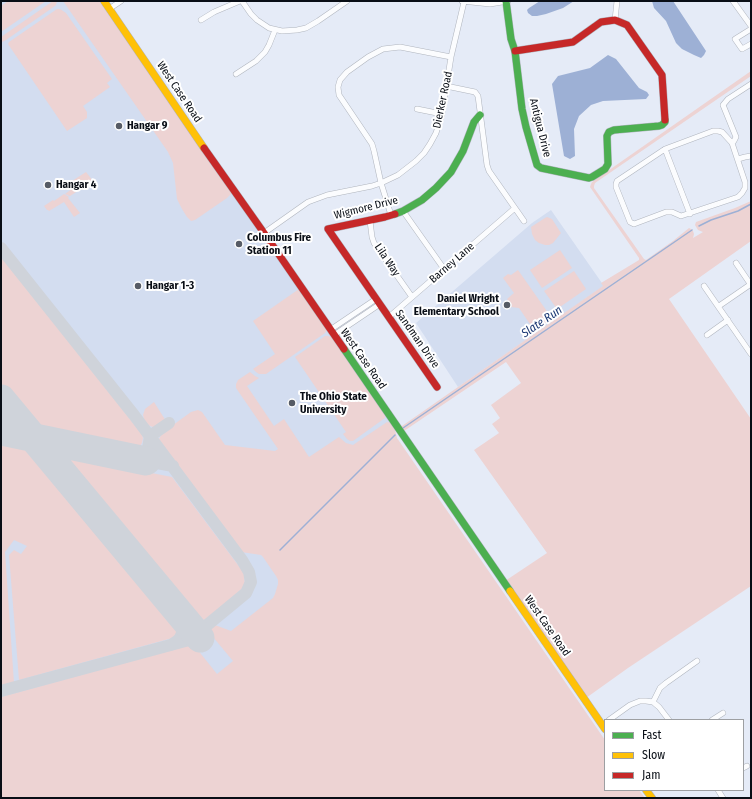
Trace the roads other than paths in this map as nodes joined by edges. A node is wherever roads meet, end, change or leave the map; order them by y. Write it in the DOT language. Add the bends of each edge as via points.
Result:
graph roads {
  1 [pos="104,1"];
  2 [pos="121,1"];
  3 [pos="241,1"];
  4 [pos="346,1"];
  5 [pos="507,1"];
  6 [pos="617,1"];
  7 [pos="733,1"];
  8 [pos="463,2"];
  9 [pos="109,9"];
  10 [pos="201,20"];
  11 [pos="615,20"];
  12 [pos="751,28"];
  13 [pos="275,30"];
  14 [pos="751,44"];
  15 [pos="515,51"];
  16 [pos="451,57"];
  17 [pos="236,74"];
  18 [pos="751,84"];
  19 [pos="446,86"];
  20 [pos="417,109"];
  21 [pos="442,114"];
  22 [pos="480,115"];
  23 [pos="732,143"];
  24 [pos="665,149"];
  25 [pos="751,156"];
  26 [pos="738,159"];
  27 [pos="381,183"];
  28 [pos="515,208"];
  29 [pos="403,211"];
  30 [pos="391,214"];
  31 [pos="690,214"];
  32 [pos="370,221"];
  33 [pos="524,221"];
  34 [pos="328,229"];
  35 [pos="264,233"];
  36 [pos="736,263"];
  37 [pos="444,269"];
  38 [pos="751,284"];
  39 [pos="704,286"];
  40 [pos="412,297"];
  41 [pos="378,301"];
  42 [pos="719,306"];
  43 [pos="389,317"];
  44 [pos="728,320"];
  45 [pos="332,332"];
  46 [pos="707,335"];
  47 [pos="751,354"];
  48 [pos="438,387"];
  49 [pos="697,661"];
  50 [pos="652,702"];
  51 [pos="723,713"];
  52 [pos="610,719"];
  53 [pos="668,719"];
  54 [pos="714,719"];
  55 [pos="604,725"];
  1 -- 9 [label="street, West Case Road"];
  2 -- 9 [label="street"];
  3 -- 10 [label="street"];
  3 -- 13 [label="street" via="257,20"];
  4 -- 13 [label="street" via="303,29"];
  5 -- 8 [label="street, Dierker Road" via="490,4"];
  5 -- 15 [label="street, Antigua Drive" via="511,39"];
  6 -- 11 [label="street"];
  7 -- 12 [label="street"];
  8 -- 16 [label="street, Dierker Road"];
  9 -- 35 [label="street, West Case Road"];
  11 -- 15 [label="street" via="601,22 573,42"];
  11 -- 15 [label="street, Antigua Drive" via="630,28 662,75 665,119 659,126 609,132 607,167 596,176 589,178 545,170 537,165 524,119"];
  12 -- 14 [label="street" via="735,39 742,50"];
  13 -- 17 [label="street" via="265,52"];
  16 -- 19 [label="street, Dierker Road"];
  16 -- 27 [label="street" via="400,47 383,49 342,76 338,91 372,144"];
  18 -- 23 [label="street" via="723,105 736,137"];
  19 -- 21 [label="street, Dierker Road"];
  19 -- 22 [label="street" via="475,92 478,96"];
  20 -- 21 [label="street"];
  21 -- 27 [label="street, Dierker Road" via="436,133 424,153 407,169"];
  22 -- 28 [label="street" via="490,171"];
  22 -- 29 [label="street, Wigmore Drive" via="474,122 463,151 451,172 422,200"];
  23 -- 24 [label="street" via="718,131"];
  23 -- 26 [label="street"];
  24 -- 31 [label="street"];
  24 -- 31 [label="street" via="617,181 616,187 632,224 666,212 681,216"];
  25 -- 26 [label="street"];
  26 -- 31 [label="street" via="745,182 742,193 738,197"];
  27 -- 30 [label="street"];
  27 -- 35 [label="street, Dierker Road" via="317,198"];
  28 -- 33 [label="street"];
  28 -- 37 [label="street, Barney Lane"];
  29 -- 30 [label="street, Wigmore Drive"];
  29 -- 37 [label="street"];
  30 -- 32 [label="street, Wigmore Drive"];
  32 -- 34 [label="street, Wigmore Drive"];
  32 -- 40 [label="street, Lila Way" via="374,243"];
  34 -- 41 [label="street, Sandman Drive"];
  35 -- 45 [label="street, West Case Road"];
  36 -- 38 [label="street"];
  37 -- 40 [label="street, Barney Lane"];
  38 -- 42 [label="street"];
  39 -- 42 [label="street"];
  40 -- 43 [label="street, Barney Lane"];
  41 -- 43 [label="street, Sandman Drive"];
  41 -- 45 [label="street"];
  42 -- 44 [label="street"];
  43 -- 48 [label="street, Sandman Drive"];
  44 -- 46 [label="street"];
  44 -- 47 [label="street"];
  45 -- 55 [label="street, West Case Road"];
  49 -- 50 [label="street" via="660,688"];
  50 -- 52 [label="street" via="640,701 630,705"];
  50 -- 53 [label="street"];
  51 -- 54 [label="street"];
}
